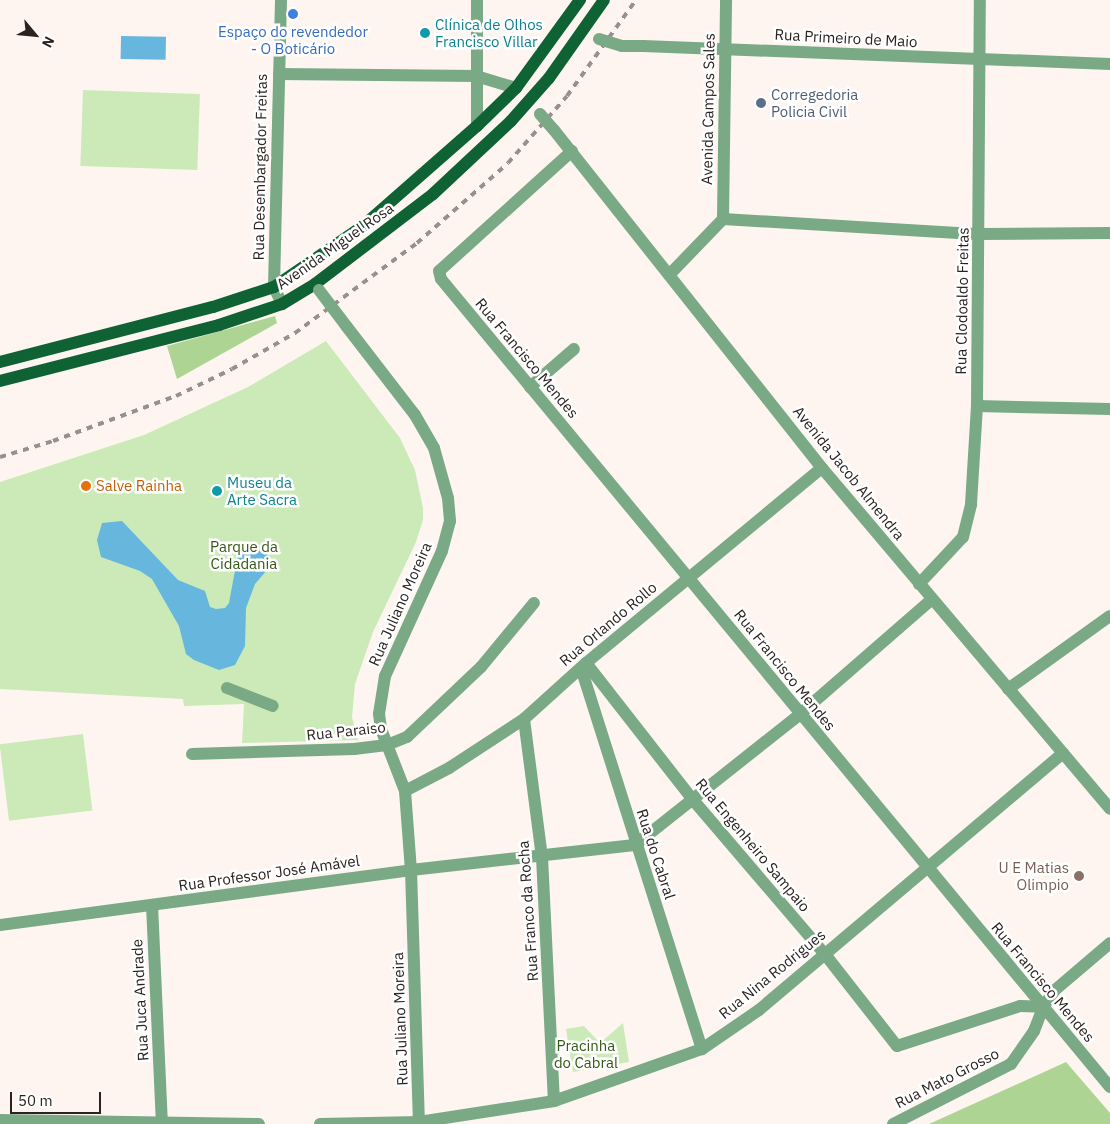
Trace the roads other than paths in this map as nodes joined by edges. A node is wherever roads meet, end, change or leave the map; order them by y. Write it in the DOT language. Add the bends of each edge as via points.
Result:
graph roads {
  1 [pos="281,0"];
  2 [pos="477,0"];
  3 [pos="580,0"];
  4 [pos="604,0"];
  5 [pos="726,0"];
  6 [pos="980,0"];
  7 [pos="582,31"];
  8 [pos="725,48"];
  9 [pos="979,61"];
  10 [pos="1110,64"];
  11 [pos="279,74"];
  12 [pos="476,76"];
  13 [pos="516,88"];
  14 [pos="529,102"];
  15 [pos="477,126"];
  16 [pos="572,151"];
  17 [pos="723,219"];
  18 [pos="1110,233"];
  19 [pos="979,234"];
  20 [pos="669,274"];
  21 [pos="274,287"];
  22 [pos="317,287"];
  23 [pos="282,304"];
  24 [pos="213,307"];
  25 [pos="147,323"];
  26 [pos="219,325"];
  27 [pos="152,342"];
  28 [pos="574,350"];
  29 [pos="0,362"];
  30 [pos="0,381"];
  31 [pos="530,387"];
  32 [pos="977,406"];
  33 [pos="1110,410"];
  34 [pos="822,468"];
  35 [pos="688,578"];
  36 [pos="919,584"];
  37 [pos="931,600"];
  38 [pos="534,602"];
  39 [pos="1110,616"];
  40 [pos="584,665"];
  41 [pos="233,687"];
  42 [pos="1008,689"];
  43 [pos="273,702"];
  44 [pos="800,714"];
  45 [pos="524,719"];
  46 [pos="387,745"];
  47 [pos="1063,753"];
  48 [pos="192,754"];
  49 [pos="405,791"];
  50 [pos="694,801"];
  51 [pos="1110,808"];
  52 [pos="635,845"];
  53 [pos="542,857"];
  54 [pos="926,867"];
  55 [pos="411,870"];
  56 [pos="152,905"];
  57 [pos="0,925"];
  58 [pos="1110,943"];
  59 [pos="824,953"];
  60 [pos="1043,1006"];
  61 [pos="702,1049"];
  62 [pos="1110,1087"];
  63 [pos="554,1101"];
  64 [pos="0,1120"];
  65 [pos="162,1123"];
  66 [pos="419,1123"];
  67 [pos="259,1124"];
  68 [pos="320,1124"];
  69 [pos="893,1124"];
  1 -- 11 [label="street, Rua Desembargador Freitas"];
  2 -- 12 [label="street"];
  3 -- 13 [label="main road, Avenida Miguel Rosa"];
  4 -- 7 [label="main road, Avenida Miguel Rosa"];
  5 -- 8 [label="street, Avenida Campos Sales"];
  6 -- 9 [label="street, Rua Clodoaldo Freitas"];
  7 -- 8 [label="street, Rua Primeiro de Maio, bridge" via="622,46"];
  7 -- 14 [label="main road, Avenida Miguel Rosa"];
  8 -- 9 [label="street, Rua Primeiro de Maio"];
  8 -- 17 [label="street, Avenida Campos Sales"];
  9 -- 10 [label="street, Rua Primeiro de Maio"];
  9 -- 19 [label="street, Rua Clodoaldo Freitas"];
  11 -- 12 [label="street"];
  11 -- 21 [label="street, Rua Desembargador Freitas"];
  12 -- 13 [label="street"];
  12 -- 15 [label="street"];
  13 -- 14 [label="main road"];
  13 -- 15 [label="main road, Avenida Miguel Rosa"];
  14 -- 16 [label="street, Avenida Jacob Almendra, bridge"];
  14 -- 22 [label="main road, Avenida Miguel Rosa" via="433,194"];
  15 -- 21 [label="main road, Avenida Miguel Rosa" via="363,226"];
  16 -- 20 [label="street, Avenida Jacob Almendra"];
  16 -- 31 [label="street, Rua Francisco Mendes" via="439,272 444,284"];
  17 -- 19 [label="street"];
  17 -- 20 [label="street"];
  18 -- 19 [label="street"];
  19 -- 32 [label="street, Rua Clodoaldo Freitas"];
  20 -- 34 [label="street, Avenida Jacob Almendra"];
  21 -- 23 [label="street, Rua Desembargador Freitas"];
  21 -- 24 [label="main road, Avenida Miguel Rosa"];
  22 -- 23 [label="main road, Avenida Miguel Rosa"];
  22 -- 46 [label="street, Rua Juliano Moreira, bridge" via="414,415 429,440 448,498 450,520 442,551 385,676 379,714"];
  23 -- 26 [label="main road, Avenida Miguel Rosa"];
  24 -- 25 [label="main road, Avenida Miguel Rosa"];
  24 -- 26 [label="main road"];
  25 -- 27 [label="main road"];
  25 -- 29 [label="main road, Avenida Miguel Rosa"];
  26 -- 27 [label="main road, Avenida Miguel Rosa"];
  27 -- 30 [label="main road, Avenida Miguel Rosa"];
  28 -- 31 [label="street"];
  31 -- 35 [label="street, Rua Francisco Mendes"];
  32 -- 33 [label="street"];
  32 -- 36 [label="street, Rua Clodoaldo Freitas" via="967,526 957,545"];
  34 -- 35 [label="street, Rua Orlando Rollo"];
  34 -- 36 [label="street, Avenida Jacob Almendra"];
  35 -- 40 [label="street, Rua Orlando Rollo"];
  35 -- 44 [label="street, Rua Francisco Mendes"];
  36 -- 37 [label="street, Avenida Jacob Almendra"];
  37 -- 42 [label="street, Avenida Jacob Almendra"];
  37 -- 44 [label="street"];
  38 -- 46 [label="street, Rua Paraiso" via="458,691 407,737"];
  39 -- 42 [label="street"];
  40 -- 45 [label="street, Rua Orlando Rollo"];
  40 -- 50 [label="street, Rua Engenheiro Sampaio"];
  40 -- 52 [label="street, Rua do Cabral"];
  41 -- 43 [label="street"];
  42 -- 47 [label="street, Avenida Jacob Almendra"];
  44 -- 50 [label="street"];
  44 -- 54 [label="street, Rua Francisco Mendes"];
  45 -- 49 [label="street, Rua Orlando Rollo" via="449,768"];
  45 -- 53 [label="street, Rua Franco da Rocha"];
  46 -- 48 [label="street, Rua Paraiso" via="321,751"];
  46 -- 49 [label="street, Rua Juliano Moreira"];
  47 -- 51 [label="street, Avenida Jacob Almendra"];
  47 -- 54 [label="street, Rua Nina Rodrigues"];
  49 -- 55 [label="street, Rua Juliano Moreira"];
  50 -- 52 [label="street"];
  50 -- 59 [label="street, Rua Engenheiro Sampaio"];
  52 -- 53 [label="street, Rua Professor José Amável"];
  52 -- 61 [label="street, Rua do Cabral"];
  53 -- 55 [label="street, Rua Professor José Amável"];
  53 -- 63 [label="street, Rua Franco da Rocha"];
  54 -- 59 [label="street, Rua Nina Rodrigues"];
  54 -- 60 [label="street, Rua Francisco Mendes"];
  55 -- 56 [label="street, Rua Professor José Amável"];
  55 -- 66 [label="street, Rua Juliano Moreira"];
  56 -- 57 [label="street, Rua Professor José Amável"];
  56 -- 65 [label="street, Rua Juca Andrade"];
  58 -- 60 [label="street" via="1055,990"];
  59 -- 60 [label="street, Rua Engenheiro Sampaio" via="897,1046 1020,1006"];
  59 -- 61 [label="street, Rua Nina Rodrigues" via="759,1010"];
  60 -- 62 [label="street, Rua Francisco Mendes"];
  60 -- 69 [label="street, Rua Mato Grosso" via="1034,1032 1011,1064"];
  61 -- 63 [label="street, Rua Nina Rodrigues"];
  63 -- 66 [label="street, Rua Nina Rodrigues"];
  64 -- 65 [label="street"];
  65 -- 67 [label="street"];
  66 -- 68 [label="street, Rua Nina Rodrigues"];
}
